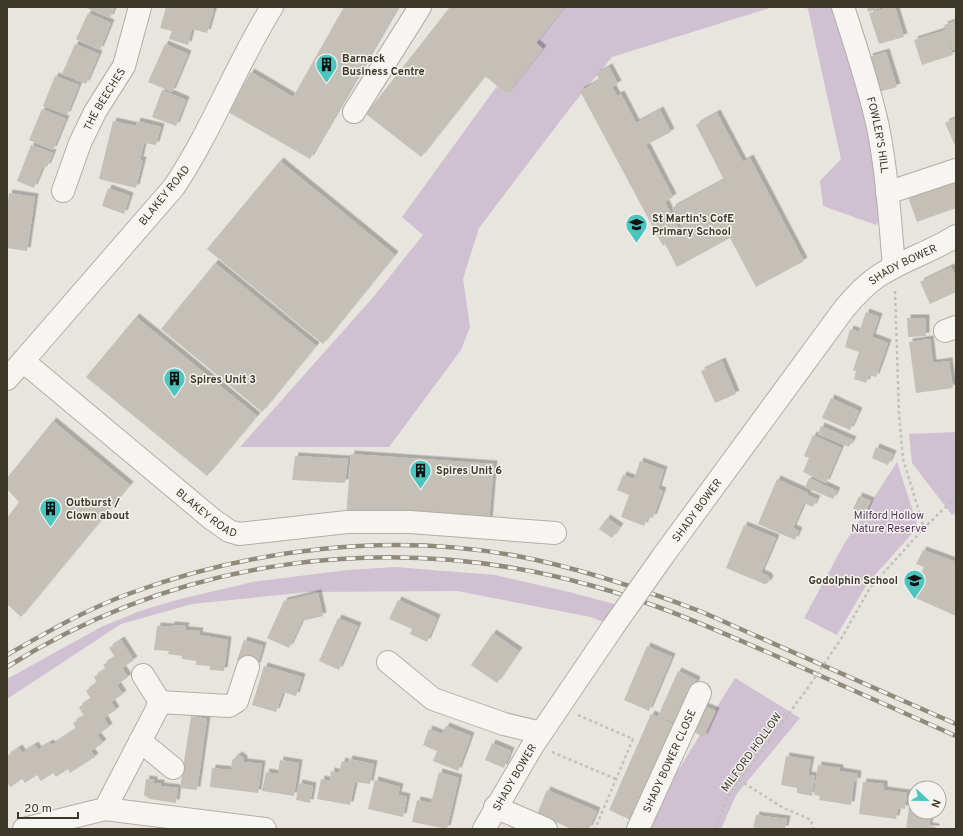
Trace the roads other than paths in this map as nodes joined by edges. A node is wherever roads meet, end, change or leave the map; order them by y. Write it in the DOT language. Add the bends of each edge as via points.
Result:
graph roads {
  1 [pos="140,7"];
  2 [pos="272,7"];
  3 [pos="420,7"];
  4 [pos="843,7"];
  5 [pos="354,112"];
  6 [pos="956,170"];
  7 [pos="63,191"];
  8 [pos="887,193"];
  9 [pos="954,242"];
  10 [pos="894,267"];
  11 [pos="23,361"];
  12 [pos="7,379"];
  13 [pos="555,532"];
  14 [pos="388,662"];
  15 [pos="248,667"];
  16 [pos="143,675"];
  17 [pos="700,693"];
  18 [pos="159,702"];
  19 [pos="537,739"];
  20 [pos="140,741"];
  21 [pos="173,768"];
  22 [pos="106,809"];
  23 [pos="490,822"];
  24 [pos="24,829"];
  25 [pos="265,829"];
  26 [pos="546,829"];
  27 [pos="638,829"];
  1 -- 7 [label="street, THE BEECHES" via="124,66 95,112 80,142"];
  2 -- 11 [label="street, BLAKEY ROAD" via="236,69 195,155 174,187"];
  3 -- 5 [label="street"];
  4 -- 8 [label="street, FOWLER'S HILL" via="863,66 876,119"];
  6 -- 8 [label="street"];
  8 -- 10 [label="street, FOWLER'S HILL"];
  9 -- 10 [label="street, SHADY BOWER"];
  10 -- 19 [label="street, SHADY BOWER, bridge" via="860,290 844,309 663,556"];
  11 -- 12 [label="street, BLAKEY ROAD"];
  11 -- 13 [label="street, BLAKEY ROAD" via="229,531 239,534 346,522 410,522"];
  14 -- 19 [label="street" via="433,699"];
  15 -- 18 [label="street" via="237,701 233,705"];
  16 -- 18 [label="street"];
  17 -- 27 [label="street, SHADY BOWER CLOSE"];
  18 -- 20 [label="street"];
  19 -- 23 [label="street, SHADY BOWER"];
  20 -- 21 [label="street"];
  20 -- 22 [label="street"];
  22 -- 24 [label="street"];
  22 -- 25 [label="street"];
  23 -- 26 [label="street"];
}
